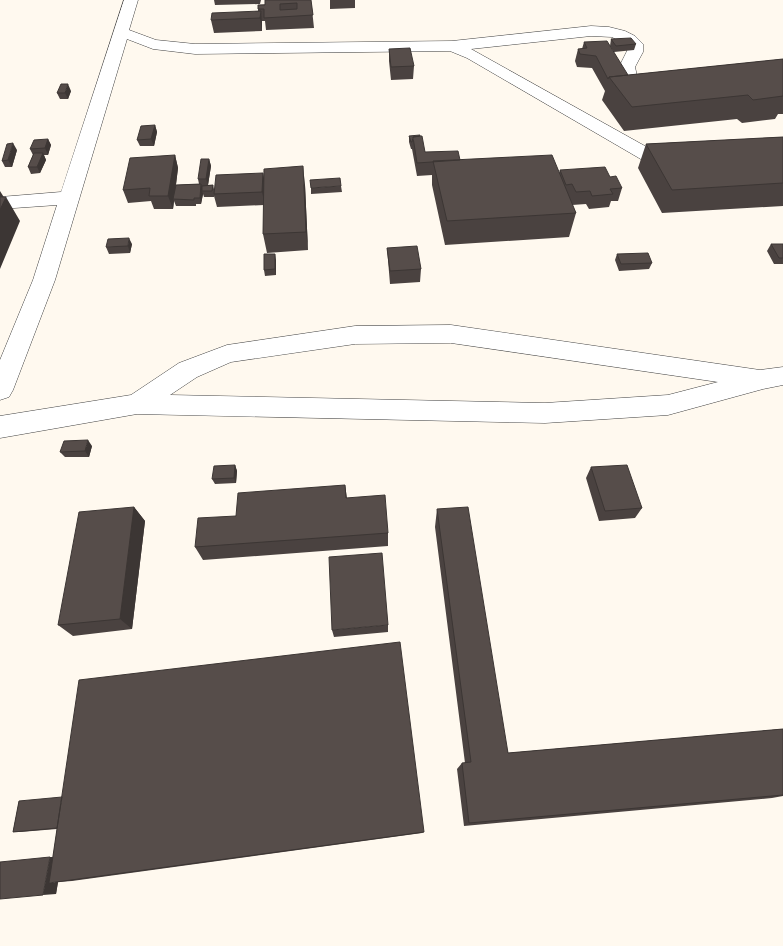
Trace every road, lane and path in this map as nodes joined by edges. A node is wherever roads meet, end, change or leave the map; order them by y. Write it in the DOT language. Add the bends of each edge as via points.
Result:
graph roads {
  1 [pos="131,0"];
  2 [pos="122,32"];
  3 [pos="452,46"];
  4 [pos="637,92"];
  5 [pos="696,158"];
  6 [pos="70,198"];
  7 [pos="0,203"];
  8 [pos="773,377"];
  9 [pos="0,390"];
  10 [pos="137,404"];
  11 [pos="0,427"];
  1 -- 2 [label="street"];
  2 -- 3 [label="street" via="146,43 184,49"];
  2 -- 6 [label="street"];
  3 -- 4 [label="street" via="614,31 635,44 635,52 627,61 626,69"];
  3 -- 5 [label="street" via="658,161"];
  6 -- 7 [label="street"];
  6 -- 9 [label="street" via="44,280"];
  8 -- 10 [label="street" via="668,404 545,413"];
  8 -- 10 [label="street" via="451,334 355,335 227,354 188,370"];
  10 -- 11 [label="street"];
}
